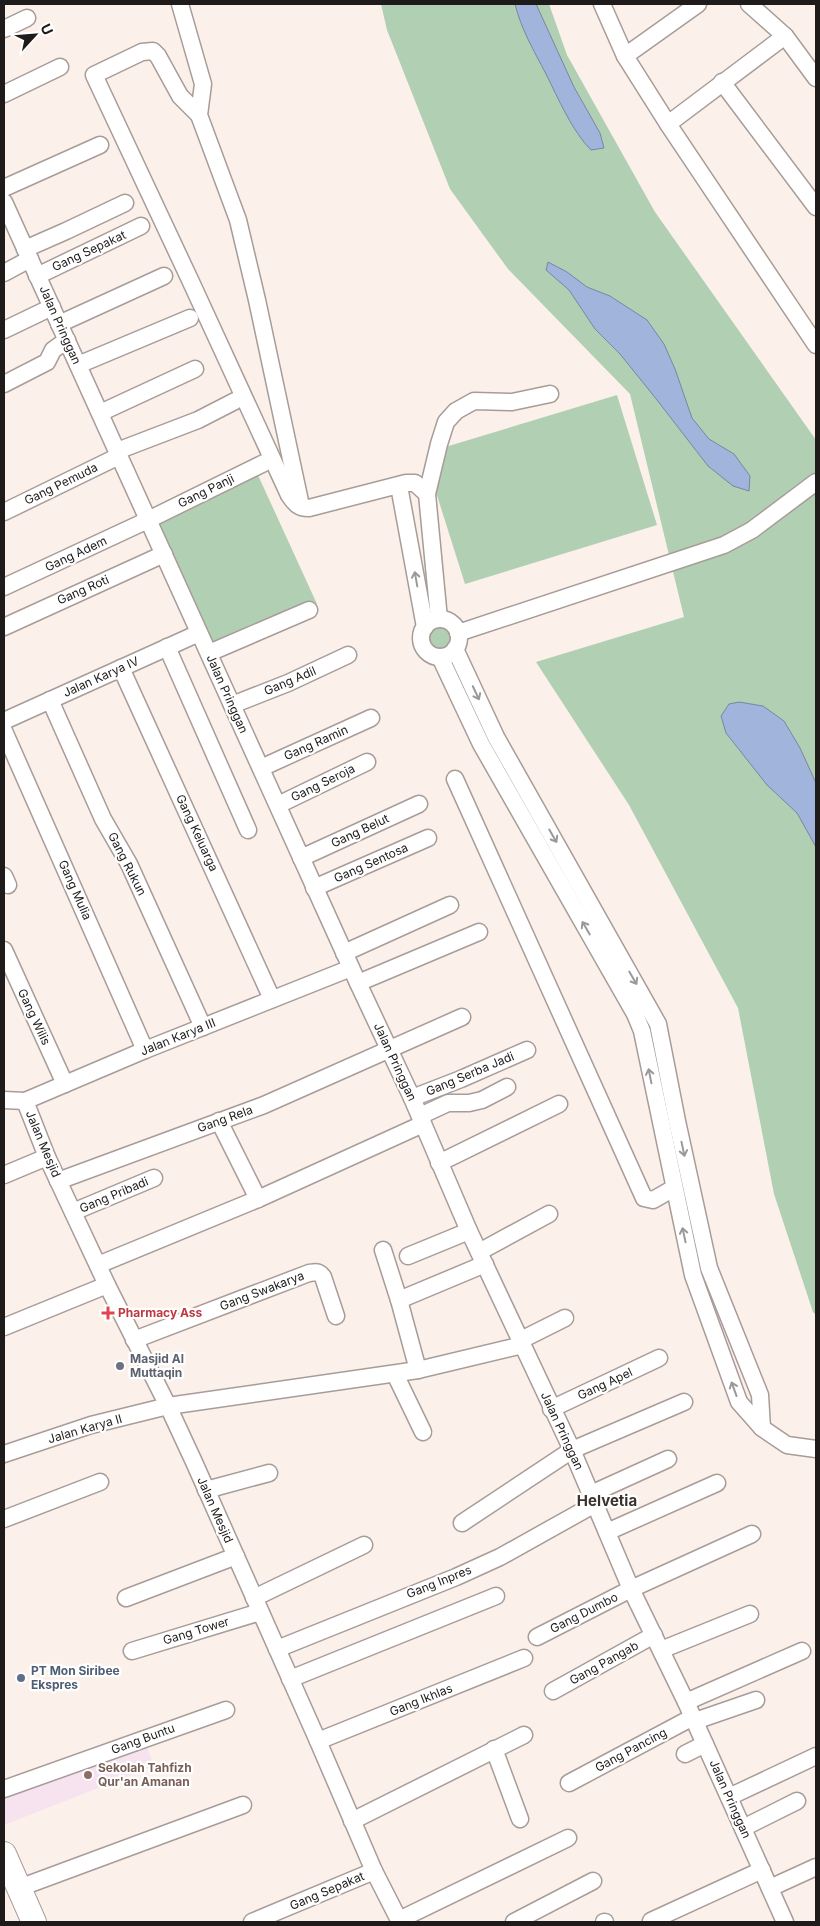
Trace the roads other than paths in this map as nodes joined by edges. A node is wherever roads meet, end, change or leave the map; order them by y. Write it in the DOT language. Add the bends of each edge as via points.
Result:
graph roads {
  1 [pos="180,4"];
  2 [pos="602,4"];
  3 [pos="698,4"];
  4 [pos="749,4"];
  5 [pos="27,18"];
  6 [pos="4,29"];
  7 [pos="785,36"];
  8 [pos="625,56"];
  9 [pos="60,67"];
  10 [pos="816,78"];
  11 [pos="722,82"];
  12 [pos="4,94"];
  13 [pos="199,115"];
  14 [pos="668,124"];
  15 [pos="100,145"];
  16 [pos="4,188"];
  17 [pos="4,202"];
  18 [pos="125,203"];
  19 [pos="816,207"];
  20 [pos="141,226"];
  21 [pos="19,246"];
  22 [pos="4,272"];
  23 [pos="37,276"];
  24 [pos="164,276"];
  25 [pos="52,307"];
  26 [pos="190,318"];
  27 [pos="59,324"];
  28 [pos="4,330"];
  29 [pos="67,340"];
  30 [pos="816,345"];
  31 [pos="78,365"];
  32 [pos="195,369"];
  33 [pos="4,384"];
  34 [pos="550,394"];
  35 [pos="235,402"];
  36 [pos="100,413"];
  37 [pos="118,453"];
  38 [pos="264,463"];
  39 [pos="816,482"];
  40 [pos="399,486"];
  41 [pos="428,494"];
  42 [pos="302,508"];
  43 [pos="4,512"];
  44 [pos="148,520"];
  45 [pos="164,554"];
  46 [pos="4,587"];
  47 [pos="309,610"];
  48 [pos="432,623"];
  49 [pos="4,627"];
  50 [pos="199,633"];
  51 [pos="457,641"];
  52 [pos="167,647"];
  53 [pos="208,653"];
  54 [pos="348,655"];
  55 [pos="440,657"];
  56 [pos="121,668"];
  57 [pos="50,700"];
  58 [pos="232,705"];
  59 [pos="371,718"];
  60 [pos="4,721"];
  61 [pos="4,731"];
  62 [pos="360,732"];
  63 [pos="367,762"];
  64 [pos="264,773"];
  65 [pos="455,779"];
  66 [pos="419,804"];
  67 [pos="278,805"];
  68 [pos="248,830"];
  69 [pos="428,838"];
  70 [pos="301,858"];
  71 [pos="569,881"];
  72 [pos="314,888"];
  73 [pos="450,905"];
  74 [pos="479,932"];
  75 [pos="4,950"];
  76 [pos="348,960"];
  77 [pos="358,983"];
  78 [pos="272,999"];
  79 [pos="462,1017"];
  80 [pos="203,1027"];
  81 [pos="389,1049"];
  82 [pos="145,1050"];
  83 [pos="527,1050"];
  84 [pos="65,1084"];
  85 [pos="507,1087"];
  86 [pos="412,1098"];
  87 [pos="4,1100"];
  88 [pos="25,1101"];
  89 [pos="559,1104"];
  90 [pos="422,1120"];
  91 [pos="219,1121"];
  92 [pos="677,1121"];
  93 [pos="660,1122"];
  94 [pos="47,1157"];
  95 [pos="439,1163"];
  96 [pos="4,1176"];
  97 [pos="154,1178"];
  98 [pos="58,1181"];
  99 [pos="674,1188"];
  100 [pos="258,1199"];
  101 [pos="73,1212"];
  102 [pos="549,1214"];
  103 [pos="469,1231"];
  104 [pos="383,1250"];
  105 [pos="408,1256"];
  106 [pos="482,1258"];
  107 [pos="98,1265"];
  108 [pos="107,1285"];
  109 [pos="399,1300"];
  110 [pos="336,1316"];
  111 [pos="565,1318"];
  112 [pos="4,1327"];
  113 [pos="134,1340"];
  114 [pos="522,1342"];
  115 [pos="659,1358"];
  116 [pos="418,1370"];
  117 [pos="395,1374"];
  118 [pos="684,1402"];
  119 [pos="168,1406"];
  120 [pos="551,1409"];
  121 [pos="762,1428"];
  122 [pos="422,1432"];
  123 [pos="816,1449"];
  124 [pos="572,1450"];
  125 [pos="4,1454"];
  126 [pos="668,1459"];
  127 [pos="269,1473"];
  128 [pos="100,1482"];
  129 [pos="717,1483"];
  130 [pos="206,1490"];
  131 [pos="593,1499"];
  132 [pos="4,1519"];
  133 [pos="462,1523"];
  134 [pos="607,1532"];
  135 [pos="752,1534"];
  136 [pos="364,1545"];
  137 [pos="236,1556"];
  138 [pos="631,1589"];
  139 [pos="496,1596"];
  140 [pos="126,1598"];
  141 [pos="257,1605"];
  142 [pos="750,1614"];
  143 [pos="537,1637"];
  144 [pos="658,1642"];
  145 [pos="277,1649"];
  146 [pos="132,1651"];
  147 [pos="802,1651"];
  148 [pos="524,1658"];
  149 [pos="290,1679"];
  150 [pos="553,1691"];
  151 [pos="756,1700"];
  152 [pos="686,1702"];
  153 [pos="226,1710"];
  154 [pos="694,1719"];
  155 [pos="524,1735"];
  156 [pos="318,1741"];
  157 [pos="705,1744"];
  158 [pos="494,1749"];
  159 [pos="685,1754"];
  160 [pos="816,1756"];
  161 [pos="569,1783"];
  162 [pos="4,1789"];
  163 [pos="729,1797"];
  164 [pos="797,1801"];
  165 [pos="243,1805"];
  166 [pos="520,1819"];
  167 [pos="352,1821"];
  168 [pos="743,1828"];
  169 [pos="568,1838"];
  170 [pos="4,1854"];
  171 [pos="816,1867"];
  172 [pos="762,1870"];
  173 [pos="374,1871"];
  174 [pos="593,1881"];
  175 [pos="19,1888"];
  176 [pos="770,1888"];
  177 [pos="399,1921"];
  178 [pos="651,1921"];
  179 [pos="34,1922"];
  180 [pos="252,1922"];
  181 [pos="514,1922"];
  182 [pos="784,1922"];
  1 -- 13 [label="street" via="203,84"];
  2 -- 8 [label="street"];
  3 -- 8 [label="street"];
  4 -- 7 [label="street"];
  5 -- 6 [label="street"];
  7 -- 10 [label="street"];
  7 -- 11 [label="street"];
  8 -- 14 [label="street"];
  9 -- 12 [label="street"];
  11 -- 14 [label="street"];
  11 -- 19 [label="street"];
  13 -- 42 [label="street" via="238,220"];
  13 -- 42 [label="street" via="180,96 153,51 142,52 94,75 289,496"];
  14 -- 30 [label="street"];
  15 -- 16 [label="street"];
  17 -- 21 [label="street, Jalan Pringgan"];
  18 -- 21 [label="street"];
  20 -- 23 [label="street, Gang Sepakat"];
  21 -- 22 [label="street"];
  21 -- 23 [label="street, Jalan Pringgan"];
  23 -- 25 [label="street, Jalan Pringgan"];
  24 -- 27 [label="street"];
  25 -- 27 [label="street, Jalan Pringgan"];
  25 -- 28 [label="street"];
  26 -- 31 [label="street"];
  27 -- 29 [label="street, Jalan Pringgan"];
  29 -- 31 [label="street, Jalan Pringgan"];
  29 -- 33 [label="street" via="54,350 47,362"];
  31 -- 36 [label="street, Jalan Pringgan"];
  32 -- 36 [label="street"];
  34 -- 41 [label="street" via="512,402 474,401 456,411 446,422"];
  35 -- 37 [label="street, Gang Pemuda"];
  36 -- 37 [label="street, Jalan Pringgan"];
  37 -- 43 [label="street, Gang Pemuda"];
  37 -- 44 [label="street, Jalan Pringgan"];
  38 -- 44 [label="street, Gang Panji"];
  39 -- 51 [label="street" via="752,530 724,544"];
  40 -- 41 [label="street" via="415,483"];
  40 -- 42 [label="street"];
  48 -- 40 [label="street, one-way"];
  41 -- 48 [label="street"];
  44 -- 45 [label="street, Jalan Pringgan"];
  44 -- 46 [label="street, Gang Adem"];
  45 -- 49 [label="street, Gang Roti"];
  45 -- 50 [label="street, Jalan Pringgan"];
  47 -- 53 [label="street"];
  48 -- 51 [label="street" via="451,623"];
  48 -- 55 [label="street" via="421,638 422,644 429,653"];
  50 -- 52 [label="street, Jalan Karya IV"];
  50 -- 53 [label="street, Jalan Pringgan"];
  51 -- 55 [label="street" via="451,653"];
  51 -- 71 [label="street, one-way" via="496,737"];
  52 -- 56 [label="street, Jalan Karya IV"];
  52 -- 68 [label="street"];
  53 -- 58 [label="street, Jalan Pringgan"];
  54 -- 58 [label="street, Gang Adil"];
  55 -- 71 [label="street" via="481,744"];
  56 -- 57 [label="street, Jalan Karya IV"];
  56 -- 78 [label="street, Gang Keluarga"];
  57 -- 60 [label="street, Jalan Karya IV"];
  57 -- 80 [label="street, Gang Rukun"];
  58 -- 64 [label="street, Jalan Pringgan"];
  59 -- 64 [label="street, Gang Ramin"];
  61 -- 82 [label="street, Gang Mulia"];
  62 -- 64 [label="street"];
  63 -- 67 [label="street, Gang Seroja"];
  64 -- 67 [label="street, Jalan Pringgan"];
  65 -- 99 [label="street" via="644,1198 653,1200"];
  66 -- 70 [label="street, Gang Belut"];
  67 -- 70 [label="street, Jalan Pringgan"];
  69 -- 72 [label="street, Gang Sentosa"];
  70 -- 72 [label="street, Jalan Pringgan"];
  71 -- 92 [label="street, one-way" via="658,1024"];
  93 -- 71 [label="street, one-way" via="642,1031"];
  72 -- 76 [label="street, Jalan Pringgan"];
  73 -- 76 [label="street, Jalan Karya III"];
  74 -- 77 [label="street"];
  75 -- 84 [label="street, Gang Wilis"];
  76 -- 77 [label="street, Jalan Pringgan"];
  76 -- 78 [label="street, Jalan Karya III"];
  77 -- 81 [label="street, Jalan Pringgan"];
  78 -- 80 [label="street, Jalan Karya III"];
  79 -- 81 [label="street, Gang Rela"];
  80 -- 82 [label="street, Jalan Karya III"];
  81 -- 86 [label="street, Jalan Pringgan"];
  81 -- 91 [label="street, Gang Rela" via="264,1105"];
  82 -- 84 [label="street, Jalan Karya III"];
  83 -- 86 [label="street, Gang Serba Jadi"];
  84 -- 88 [label="street, Jalan Karya III"];
  85 -- 90 [label="street" via="482,1100 448,1103"];
  86 -- 90 [label="street, Jalan Pringgan"];
  87 -- 88 [label="street, Jalan Karya III"];
  88 -- 94 [label="street, Jalan Mesjid"];
  89 -- 95 [label="street"];
  90 -- 95 [label="street, Jalan Pringgan"];
  90 -- 100 [label="street"];
  91 -- 98 [label="street, Gang Rela"];
  91 -- 100 [label="street"];
  92 -- 93 [label="street"];
  92 -- 121 [label="street, one-way" via="710,1268 760,1395"];
  93 -- 99 [label="street"];
  94 -- 96 [label="street"];
  94 -- 98 [label="street, Jalan Mesjid"];
  95 -- 103 [label="street, Jalan Pringgan"];
  97 -- 101 [label="street, Gang Pribadi"];
  98 -- 101 [label="street, Jalan Mesjid"];
  121 -- 99 [label="street, one-way" via="739,1402 692,1276"];
  100 -- 107 [label="street"];
  101 -- 107 [label="street, Jalan Mesjid"];
  102 -- 106 [label="street"];
  103 -- 105 [label="street"];
  103 -- 106 [label="street, Jalan Pringgan"];
  104 -- 109 [label="street"];
  106 -- 109 [label="street"];
  106 -- 114 [label="street, Jalan Pringgan"];
  107 -- 108 [label="street, Jalan Mesjid"];
  108 -- 112 [label="street"];
  108 -- 113 [label="street, Jalan Mesjid"];
  109 -- 116 [label="street"];
  110 -- 113 [label="street, Gang Swakarya" via="324,1277 317,1272"];
  111 -- 114 [label="street, Jalan Karya II"];
  113 -- 119 [label="street, Jalan Mesjid"];
  114 -- 116 [label="street, Jalan Karya II"];
  114 -- 120 [label="street, Jalan Pringgan"];
  115 -- 120 [label="street, Gang Apel"];
  116 -- 117 [label="street, Jalan Karya II"];
  117 -- 119 [label="street, Jalan Karya II"];
  117 -- 122 [label="street"];
  118 -- 124 [label="street"];
  119 -- 125 [label="street, Jalan Karya II" via="90,1426"];
  119 -- 130 [label="street, Jalan Mesjid"];
  120 -- 124 [label="street, Jalan Pringgan"];
  121 -- 123 [label="street" via="787,1445"];
  124 -- 131 [label="street, Jalan Pringgan"];
  124 -- 133 [label="street"];
  126 -- 131 [label="street, Gang Inpres"];
  127 -- 130 [label="street"];
  128 -- 132 [label="street"];
  129 -- 134 [label="street"];
  130 -- 137 [label="street, Jalan Mesjid"];
  131 -- 134 [label="street, Jalan Pringgan"];
  131 -- 145 [label="street, Gang Inpres" via="500,1557"];
  134 -- 138 [label="street, Jalan Pringgan"];
  135 -- 138 [label="street, Gang Dumbo"];
  136 -- 141 [label="street, Gang Tower"];
  137 -- 140 [label="street"];
  137 -- 141 [label="street, Jalan Mesjid"];
  138 -- 143 [label="street, Gang Dumbo"];
  138 -- 144 [label="street, Jalan Pringgan"];
  139 -- 149 [label="street"];
  141 -- 145 [label="street, Jalan Mesjid"];
  141 -- 146 [label="street, Gang Tower"];
  142 -- 144 [label="street, Gang Pangab"];
  144 -- 150 [label="street, Gang Pangab"];
  144 -- 152 [label="street, Jalan Pringgan"];
  145 -- 149 [label="street, Jalan Mesjid"];
  147 -- 152 [label="street"];
  148 -- 156 [label="street, Gang Ikhlas"];
  149 -- 156 [label="street, Jalan Mesjid"];
  151 -- 154 [label="street, Gang Pancing"];
  152 -- 154 [label="street, Jalan Pringgan"];
  153 -- 162 [label="street, Gang Buntu"];
  154 -- 157 [label="street, Jalan Pringgan"];
  154 -- 161 [label="street, Gang Pancing"];
  155 -- 158 [label="street"];
  156 -- 167 [label="street, Jalan Mesjid"];
  157 -- 159 [label="street"];
  157 -- 163 [label="street, Jalan Pringgan"];
  158 -- 166 [label="street"];
  158 -- 167 [label="street"];
  160 -- 163 [label="street"];
  163 -- 168 [label="street, Jalan Pringgan"];
  164 -- 168 [label="street"];
  165 -- 175 [label="street"];
  167 -- 173 [label="street, Jalan Mesjid"];
  168 -- 172 [label="street, Jalan Pringgan"];
  169 -- 177 [label="street"];
  170 -- 175 [label="highway"];
  171 -- 176 [label="street"];
  172 -- 176 [label="street, Jalan Pringgan"];
  172 -- 178 [label="street"];
  173 -- 177 [label="street, Jalan Mesjid"];
  173 -- 180 [label="street, Gang Sepakat"];
  174 -- 181 [label="street"];
  175 -- 179 [label="highway"];
  176 -- 182 [label="street, Jalan Pringgan"];
}
